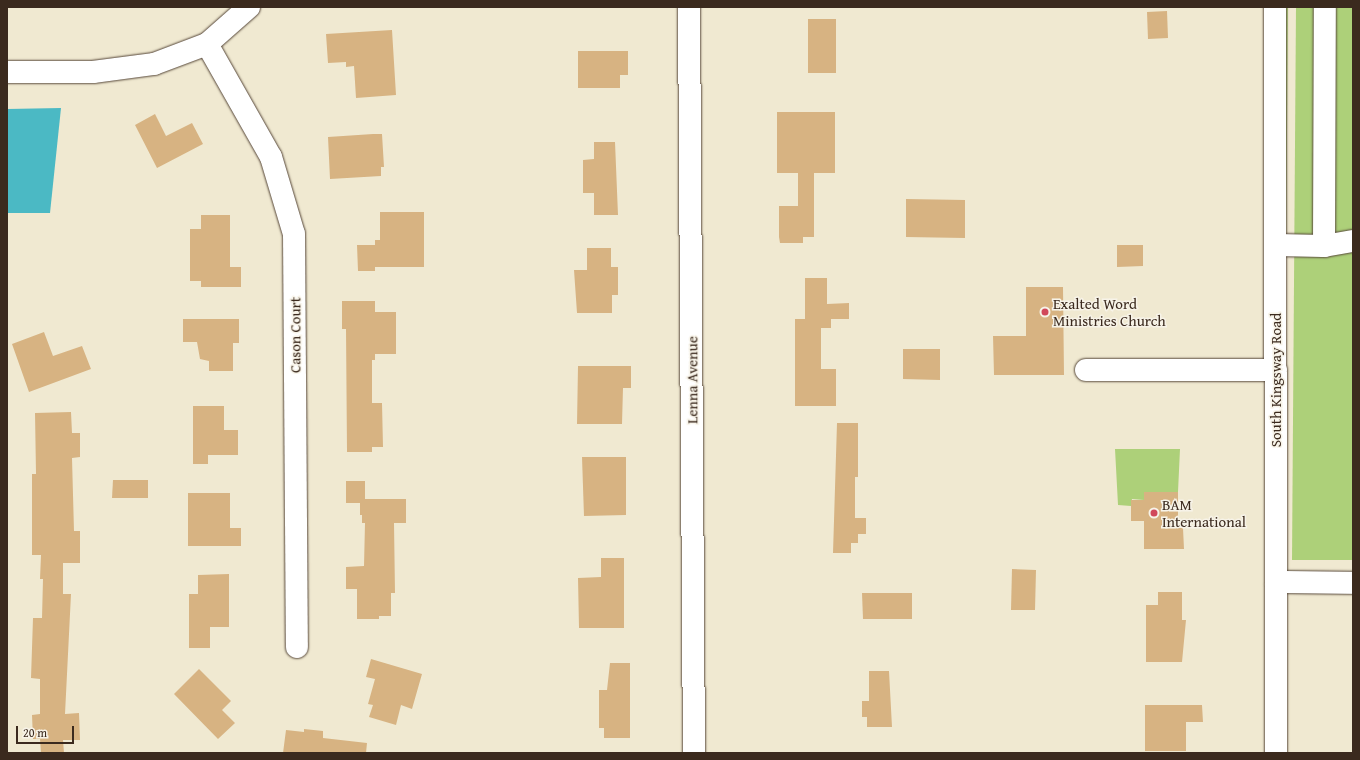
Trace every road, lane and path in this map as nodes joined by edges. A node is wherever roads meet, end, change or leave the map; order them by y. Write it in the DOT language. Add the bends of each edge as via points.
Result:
graph roads {
  1 [pos="249,7"];
  2 [pos="689,7"];
  3 [pos="1275,7"];
  4 [pos="1324,7"];
  5 [pos="207,44"];
  6 [pos="7,72"];
  7 [pos="1353,241"];
  8 [pos="1276,245"];
  9 [pos="1324,246"];
  10 [pos="1086,370"];
  11 [pos="1276,370"];
  12 [pos="1276,582"];
  13 [pos="1353,583"];
  14 [pos="297,646"];
  15 [pos="694,753"];
  16 [pos="1276,753"];
  1 -- 5 [label="street"];
  2 -- 15 [label="street, Lenna Avenue"];
  3 -- 8 [label="street, South Kingsway Road"];
  4 -- 9 [label="street"];
  5 -- 6 [label="street" via="154,64 93,72"];
  5 -- 14 [label="street, Cason Court" via="271,157 294,234"];
  7 -- 9 [label="street"];
  8 -- 9 [label="street"];
  8 -- 11 [label="street, South Kingsway Road"];
  10 -- 11 [label="street"];
  11 -- 12 [label="street, South Kingsway Road"];
  12 -- 13 [label="street"];
  12 -- 16 [label="street, South Kingsway Road"];
}
